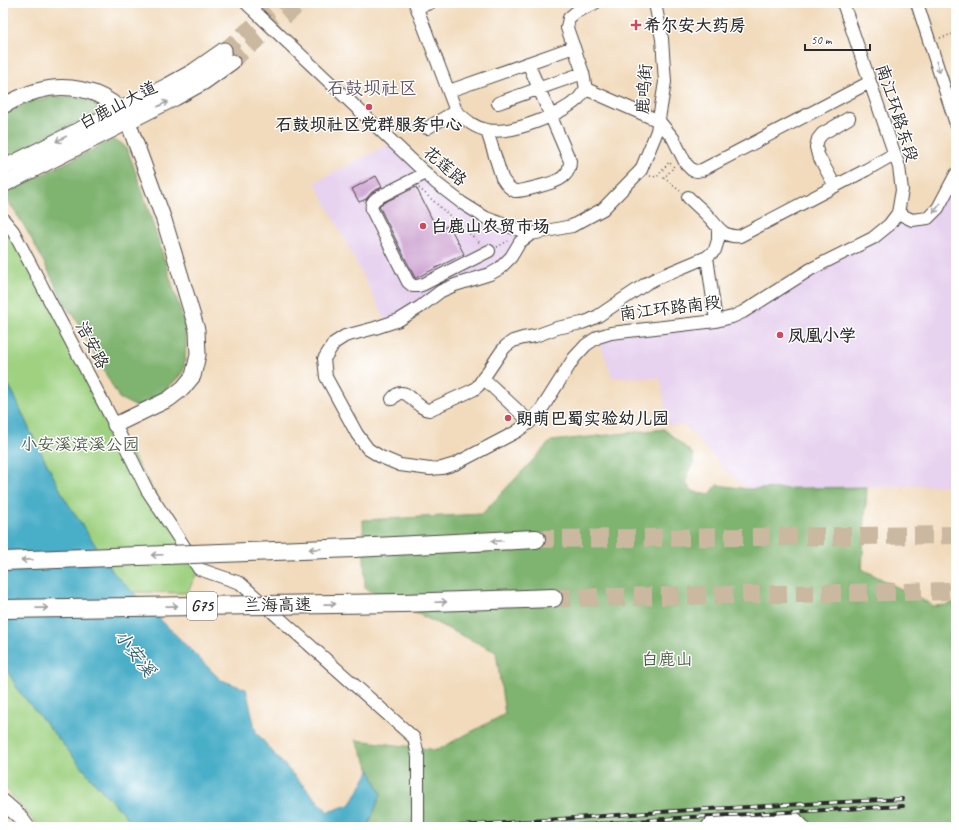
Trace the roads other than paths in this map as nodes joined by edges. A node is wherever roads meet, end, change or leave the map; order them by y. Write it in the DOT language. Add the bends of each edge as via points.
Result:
graph roads {
  1 [pos="246,3"];
  2 [pos="430,3"];
  3 [pos="595,3"];
  4 [pos="655,3"];
  5 [pos="842,3"];
  6 [pos="917,3"];
  7 [pos="416,5"];
  8 [pos="574,47"];
  9 [pos="528,63"];
  10 [pos="583,73"];
  11 [pos="870,82"];
  12 [pos="539,89"];
  13 [pos="586,89"];
  14 [pos="449,91"];
  15 [pos="498,103"];
  16 [pos="3,106"];
  17 [pos="120,109"];
  18 [pos="456,111"];
  19 [pos="550,115"];
  20 [pos="849,118"];
  21 [pos="128,122"];
  22 [pos="956,124"];
  23 [pos="658,126"];
  24 [pos="427,128"];
  25 [pos="487,131"];
  26 [pos="894,154"];
  27 [pos="7,166"];
  28 [pos="426,173"];
  29 [pos="956,174"];
  30 [pos="3,185"];
  31 [pos="835,186"];
  32 [pos="688,197"];
  33 [pos="898,213"];
  34 [pos="3,219"];
  35 [pos="718,229"];
  36 [pos="531,234"];
  37 [pos="489,251"];
  38 [pos="707,257"];
  39 [pos="716,321"];
  40 [pos="483,378"];
  41 [pos="392,399"];
  42 [pos="530,422"];
  43 [pos="115,425"];
  44 [pos="536,539"];
  45 [pos="3,561"];
  46 [pos="553,598"];
  47 [pos="3,609"];
  48 [pos="3,802"];
  49 [pos="27,827"];
  50 [pos="418,827"];
  51 [pos="707,827"];
  52 [pos="804,827"];
  1 -- 28 [label="street, 花莲路"];
  2 -- 7 [label="street"];
  3 -- 8 [label="street" via="569,18 567,28"];
  4 -- 23 [label="street, 鹿鸣街" via="662,39 665,82"];
  5 -- 11 [label="street, 南江环路东段"];
  6 -- 22 [label="street, one-way"];
  7 -- 14 [label="street"];
  8 -- 9 [label="street"];
  8 -- 10 [label="street"];
  9 -- 12 [label="street"];
  9 -- 14 [label="street"];
  10 -- 12 [label="street"];
  10 -- 13 [label="street"];
  11 -- 23 [label="street" via="702,170 692,170 686,164 673,138"];
  11 -- 26 [label="street, 南江环路东段"];
  12 -- 15 [label="street"];
  12 -- 19 [label="street"];
  13 -- 19 [label="street" via="579,99"];
  13 -- 23 [label="street"];
  14 -- 18 [label="street"];
  16 -- 17 [label="main road" via="37,90 62,88 89,91 104,97"];
  21 -- 17 [label="main road, 白鹿山大道, one-way" via="204,82 228,56"];
  17 -- 27 [label="main road, 白鹿山大道, one-way"];
  18 -- 24 [label="street"];
  18 -- 25 [label="street" via="476,127"];
  19 -- 25 [label="street" via="518,128"];
  19 -- 25 [label="street" via="570,161 570,168 560,180 524,191 511,189 502,178"];
  20 -- 31 [label="street" via="822,134 816,147"];
  21 -- 30 [label="main road, 白鹿山大道"];
  21 -- 43 [label="main road" via="164,220 197,330 198,355 193,376 183,388 169,399"];
  23 -- 36 [label="street, 鹿鸣街" via="641,170 603,209 572,226"];
  26 -- 31 [label="street" via="868,174"];
  26 -- 33 [label="street, 南江环路东段" via="899,167 902,190"];
  28 -- 36 [label="street, 花莲路" via="462,203 486,218"];
  28 -- 37 [label="street" via="377,198 371,205 408,282 413,286 424,284"];
  29 -- 33 [label="street, one-way" via="938,208 928,218 912,220"];
  31 -- 35 [label="street" via="740,236 731,236"];
  32 -- 35 [label="street"];
  33 -- 39 [label="street, 南江环路南段" via="889,225 873,238 811,269 732,318"];
  34 -- 43 [label="street, 涪安路" via="13,231"];
  35 -- 38 [label="street" via="715,250"];
  36 -- 42 [label="street, 南江环路南段" via="520,242 511,257 499,269 441,291 399,320 345,336 334,343 324,359 326,377 357,434 368,449 400,465 430,469 455,464"];
  38 -- 39 [label="street"];
  38 -- 40 [label="street" via="647,283 590,320 513,341 501,352"];
  39 -- 42 [label="street, 南江环路南段" via="611,333 598,337 574,358 543,407"];
  40 -- 41 [label="street" via="473,390 429,410 403,392"];
  40 -- 42 [label="street"];
  43 -- 50 [label="street, 涪安路" via="147,490 199,569 240,583 414,738 418,756"];
  44 -- 45 [label="highway, one-way, bridge"];
  47 -- 46 [label="highway, 兰海高速 / G75, one-way, bridge"];
  48 -- 49 [label="main road"];
  51 -- 52 [label="street" via="710,823 785,817 796,819"];
}
